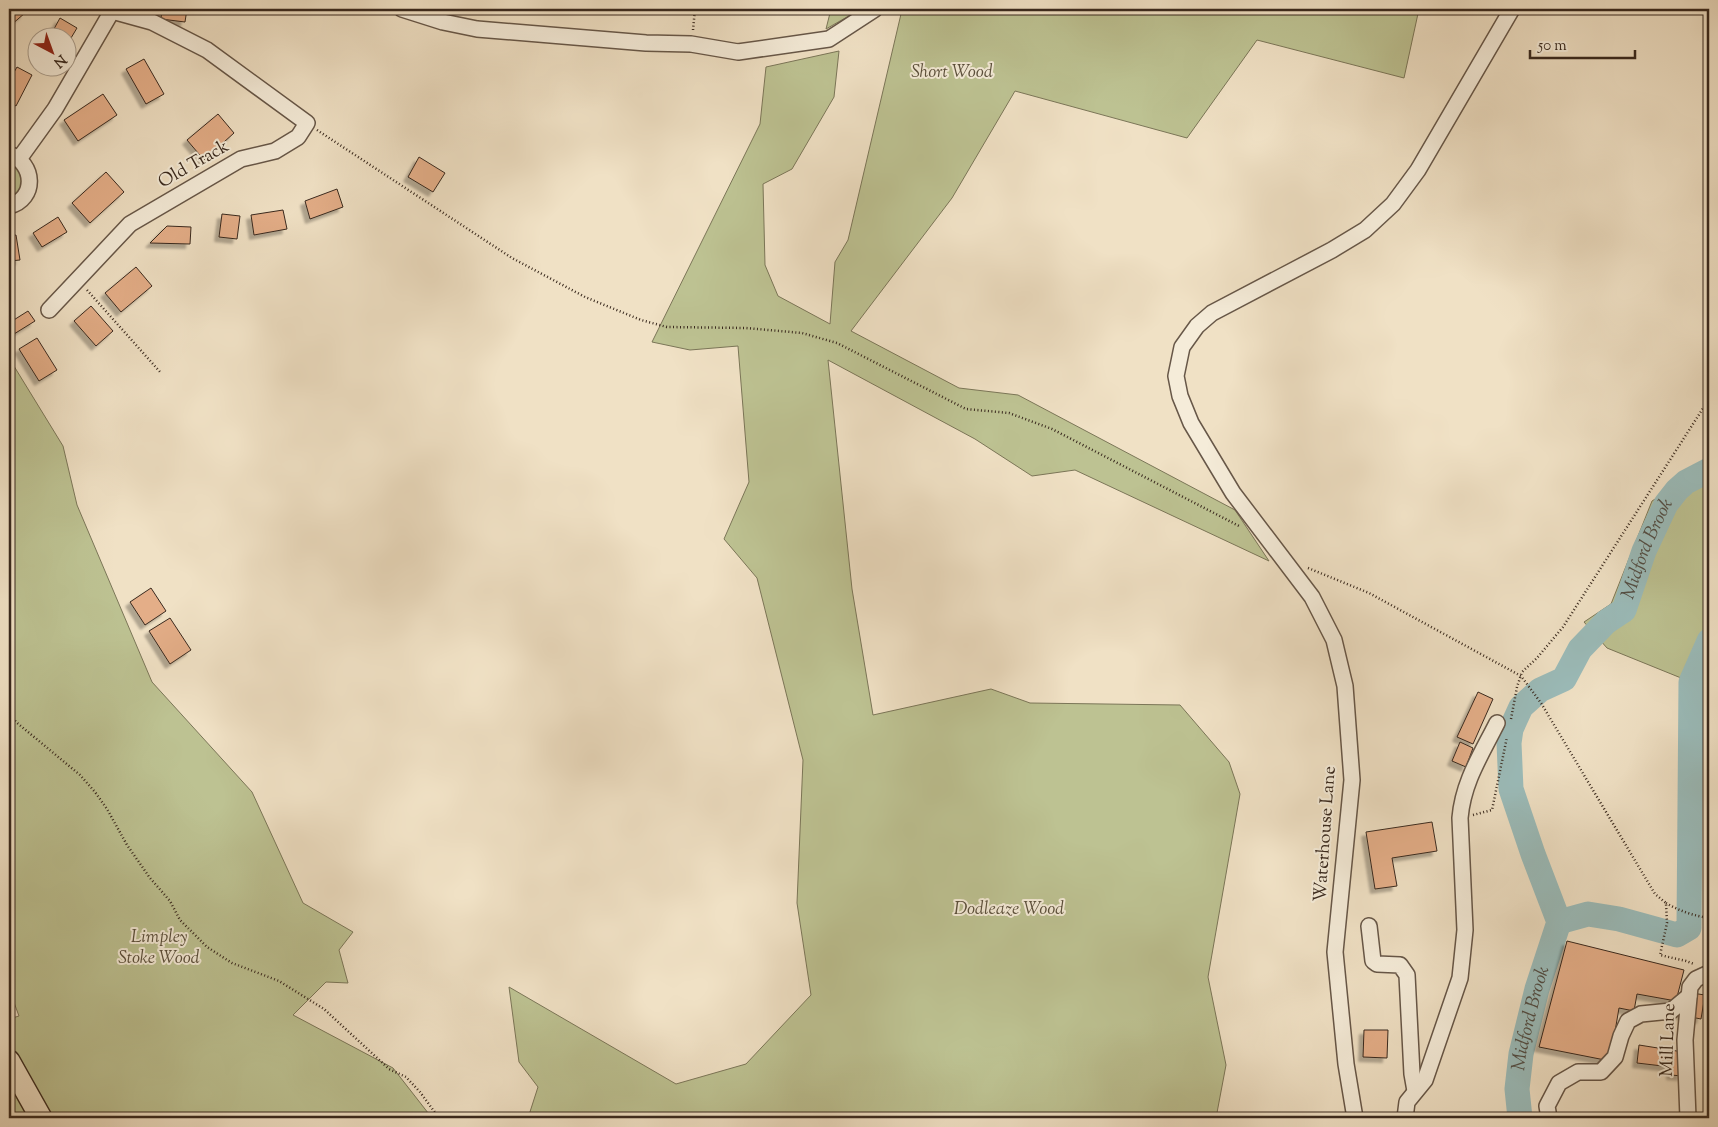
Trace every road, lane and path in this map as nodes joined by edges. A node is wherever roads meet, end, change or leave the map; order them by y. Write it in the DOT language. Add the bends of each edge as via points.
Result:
graph roads {
  1 [pos="402,9"];
  2 [pos="695,9"];
  3 [pos="875,9"];
  4 [pos="1512,9"];
  5 [pos="110,10"];
  6 [pos="691,44"];
  7 [pos="307,124"];
  8 [pos="14,157"];
  9 [pos="9,206"];
  10 [pos="78,279"];
  11 [pos="49,310"];
  12 [pos="161,373"];
  13 [pos="1709,399"];
  14 [pos="1261,531"];
  15 [pos="1288,566"];
  16 [pos="1521,676"];
  17 [pos="9,712"];
  18 [pos="1503,724"];
  19 [pos="1507,735"];
  20 [pos="1460,818"];
  21 [pos="1666,903"];
  22 [pos="1709,918"];
  23 [pos="1369,926"];
  24 [pos="1708,973"];
  25 [pos="1689,996"];
  26 [pos="9,1061"];
  27 [pos="1416,1091"];
  28 [pos="41,1118"];
  29 [pos="439,1118"];
  30 [pos="1355,1118"];
  31 [pos="1404,1118"];
  32 [pos="1549,1118"];
  33 [pos="1688,1118"];
  1 -- 6 [label="street" via="477,29"];
  2 -- 6 [label="path"];
  3 -- 6 [label="street" via="829,39 738,52"];
  4 -- 14 [label="street, Waterhouse Lane" via="1418,170 1393,204 1357,235 1212,313 1197,326 1182,347 1176,376 1191,423 1233,493"];
  5 -- 7 [label="street" via="152,22 207,50"];
  5 -- 8 [label="street" via="55,109"];
  7 -- 10 [label="street, Old Track" via="298,137 275,151 240,159 130,224"];
  7 -- 14 [label="path" via="512,258 585,297 667,327 774,330 802,333 837,343 966,409 1009,413 1052,429 1252,532"];
  8 -- 9 [label="street" via="28,170 30,179 21,199"];
  10 -- 11 [label="street, Old Track"];
  10 -- 12 [label="path"];
  13 -- 16 [label="path" via="1563,627"];
  14 -- 15 [label="street, Waterhouse Lane"];
  15 -- 16 [label="path" via="1298,564 1368,593"];
  15 -- 30 [label="street, Waterhouse Lane" via="1312,597 1334,640 1345,686 1352,780 1335,952"];
  16 -- 18 [label="path"];
  16 -- 21 [label="path" via="1541,703 1655,894"];
  17 -- 29 [label="path" via="16,722 80,775 95,792 131,852 170,901 180,920 207,947 232,963 279,981 324,1009 389,1069 406,1077"];
  18 -- 20 [label="street" via="1466,784"];
  19 -- 20 [label="path" via="1492,810"];
  20 -- 27 [label="street" via="1465,930 1460,978 1425,1080"];
  21 -- 22 [label="path"];
  21 -- 24 [label="path" via="1660,955 1686,961"];
  23 -- 27 [label="street" via="1373,961 1388,966 1400,965 1406,975 1412,1074"];
  24 -- 25 [label="street, Mill Lane" via="1696,979 1690,987"];
  25 -- 32 [label="street" via="1671,1011 1640,1014 1628,1021 1615,1057 1601,1072 1578,1072 1559,1083 1547,1106"];
  25 -- 33 [label="street, Mill Lane" via="1686,1040"];
  26 -- 28 [label="highway"];
  27 -- 31 [label="street" via="1407,1102"];
}
